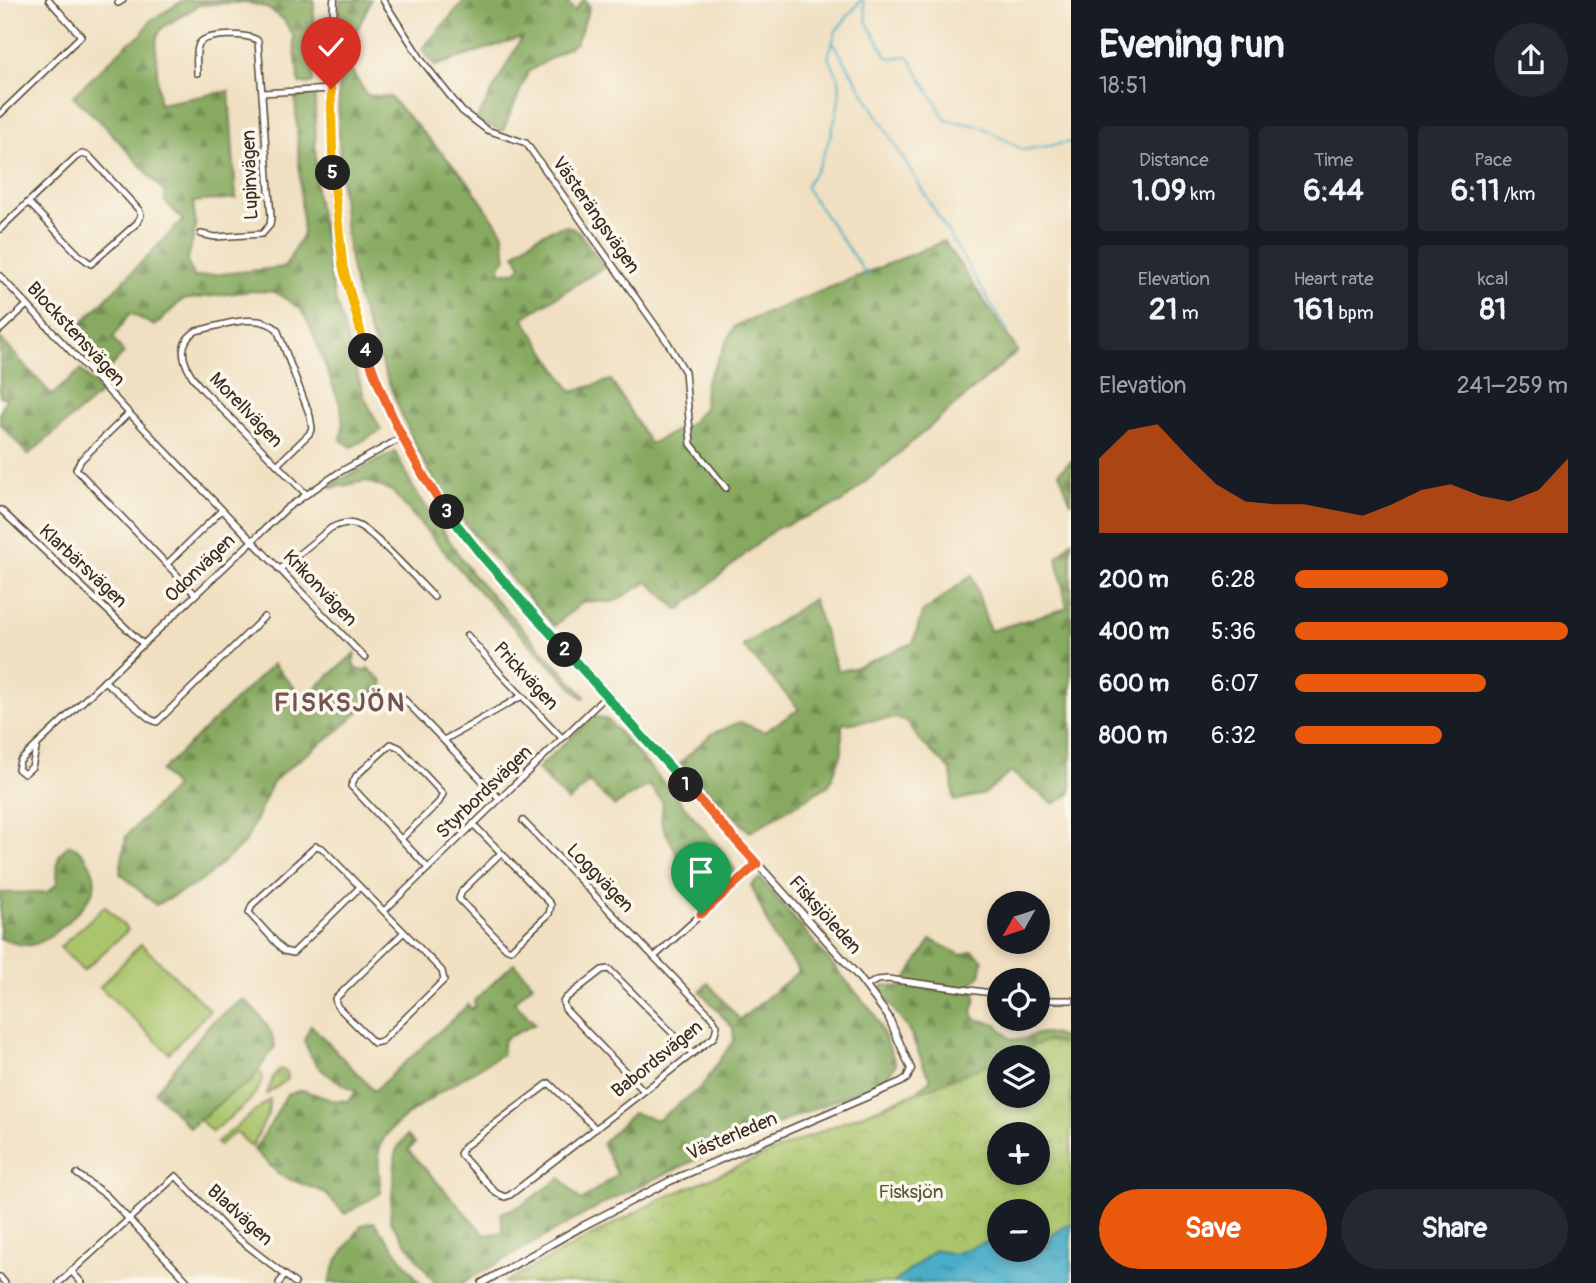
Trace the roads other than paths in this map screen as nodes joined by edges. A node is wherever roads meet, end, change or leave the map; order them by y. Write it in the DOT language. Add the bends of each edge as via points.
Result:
graph roads {
  1 [pos="48,0"];
  2 [pos="334,0"];
  3 [pos="383,0"];
  4 [pos="197,73"];
  5 [pos="331,89"];
  6 [pos="262,93"];
  7 [pos="0,114"];
  8 [pos="28,202"];
  9 [pos="0,229"];
  10 [pos="201,233"];
  11 [pos="0,276"];
  12 [pos="27,305"];
  13 [pos="0,330"];
  14 [pos="130,414"];
  15 [pos="402,437"];
  16 [pos="277,465"];
  17 [pos="726,488"];
  18 [pos="306,494"];
  19 [pos="1,510"];
  20 [pos="222,510"];
  21 [pos="251,540"];
  22 [pos="167,564"];
  23 [pos="279,569"];
  24 [pos="195,594"];
  25 [pos="435,597"];
  26 [pos="264,617"];
  27 [pos="467,635"];
  28 [pos="143,644"];
  29 [pos="365,658"];
  30 [pos="104,681"];
  31 [pos="399,694"];
  32 [pos="522,696"];
  33 [pos="606,696"];
  34 [pos="562,738"];
  35 [pos="443,740"];
  36 [pos="37,745"];
  37 [pos="499,798"];
  38 [pos="523,821"];
  39 [pos="473,824"];
  40 [pos="401,839"];
  41 [pos="501,853"];
  42 [pos="757,864"];
  43 [pos="428,868"];
  44 [pos="360,887"];
  45 [pos="384,911"];
  46 [pos="404,932"];
  47 [pos="654,957"];
  48 [pos="866,986"];
  49 [pos="987,992"];
  50 [pos="1050,1000"];
  51 [pos="1071,1000"];
  52 [pos="692,1053"];
  53 [pos="644,1091"];
  54 [pos="596,1129"];
  55 [pos="77,1174"];
  56 [pos="128,1219"];
  57 [pos="71,1271"];
  58 [pos="285,1275"];
  59 [pos="0,1277"];
  60 [pos="5,1283"];
  61 [pos="59,1283"];
  62 [pos="82,1283"];
  63 [pos="189,1283"];
  64 [pos="279,1283"];
  65 [pos="295,1283"];
  66 [pos="482,1283"];
  1 -- 7 [label="street" via="82,36"];
  2 -- 5 [label="street, Fisksjöleden"];
  3 -- 17 [label="street, Västerängsvägen" via="462,111 487,130 526,143 613,265 682,365 691,444"];
  4 -- 6 [label="street, Lupinvägen" via="202,40 254,36"];
  5 -- 6 [label="street"];
  5 -- 15 [label="street, Fisksjöleden" via="334,189 348,290 376,379"];
  6 -- 10 [label="street, Lupinvägen" via="270,225 254,235"];
  8 -- 8 [label="street" via="82,155 89,156 141,215 91,264"];
  8 -- 9 [label="street"];
  11 -- 12 [label="street, Blockstensvägen"];
  12 -- 13 [label="street"];
  12 -- 14 [label="street, Blockstensvägen"];
  14 -- 20 [label="street, Blockstensvägen"];
  14 -- 22 [label="street" via="76,468"];
  15 -- 18 [label="street, Odonvägen"];
  15 -- 33 [label="street, Fisksjöleden" via="464,535"];
  16 -- 16 [label="street, Morellvägen" via="188,369 183,349 189,335 254,320 277,329 312,422 309,433"];
  16 -- 18 [label="street, Morellvägen"];
  18 -- 21 [label="street, Odonvägen"];
  19 -- 28 [label="street, Klarbärsvägen"];
  20 -- 21 [label="street, Krikonvägen"];
  20 -- 22 [label="street"];
  21 -- 23 [label="street, Krikonvägen"];
  21 -- 24 [label="street, Odonvägen"];
  22 -- 24 [label="street"];
  23 -- 25 [label="street" via="331,528 353,523"];
  23 -- 29 [label="street, Krikonvägen"];
  24 -- 28 [label="street, Odonvägen"];
  26 -- 30 [label="street" via="158,722"];
  27 -- 32 [label="street, Prickvägen"];
  28 -- 30 [label="street, Odonvägen"];
  30 -- 36 [label="street, Odonvägen"];
  31 -- 35 [label="street"];
  32 -- 34 [label="street, Prickvägen"];
  32 -- 35 [label="street"];
  33 -- 34 [label="street, Styrbordsvägen"];
  33 -- 42 [label="street, Fisksjöleden"];
  34 -- 37 [label="street, Styrbordsvägen"];
  35 -- 37 [label="street"];
  36 -- 36 [label="street, Odonvägen" via="32,767 24,775 18,769 20,761"];
  37 -- 39 [label="street, Styrbordsvägen"];
  38 -- 47 [label="street, Loggvägen"];
  39 -- 41 [label="street"];
  39 -- 43 [label="street, Styrbordsvägen"];
  40 -- 40 [label="street" via="351,786 391,744 443,794"];
  40 -- 43 [label="street"];
  41 -- 41 [label="street" via="551,908 510,950 459,895"];
  42 -- 47 [label="street"];
  42 -- 48 [label="street, Fisksjöleden"];
  43 -- 45 [label="street, Styrbordsvägen"];
  44 -- 44 [label="street" via="316,846 252,905 249,913 284,951 293,953"];
  44 -- 45 [label="street"];
  45 -- 46 [label="street"];
  46 -- 46 [label="street" via="442,971 444,980 382,1041 374,1043 335,999"];
  47 -- 52 [label="street, Babordsvägen" via="715,1021 713,1037"];
  48 -- 49 [label="street" via="888,979"];
  48 -- 66 [label="street, Västerleden" via="897,1034 910,1064 907,1078 670,1181"];
  50 -- 51 [label="street"];
  52 -- 53 [label="street, Babordsvägen"];
  52 -- 53 [label="street" via="609,969 601,970 566,998 565,1009"];
  53 -- 54 [label="street, Babordsvägen"];
  54 -- 54 [label="street, Babordsvägen" via="505,1197 460,1154 549,1083"];
  55 -- 56 [label="street"];
  56 -- 57 [label="street"];
  56 -- 58 [label="street, Bladvägen" via="176,1176 227,1230"];
  56 -- 63 [label="street"];
  57 -- 61 [label="street"];
  57 -- 62 [label="street"];
  58 -- 64 [label="street"];
  58 -- 65 [label="street, Bladvägen"];
  59 -- 60 [label="street"];
}
